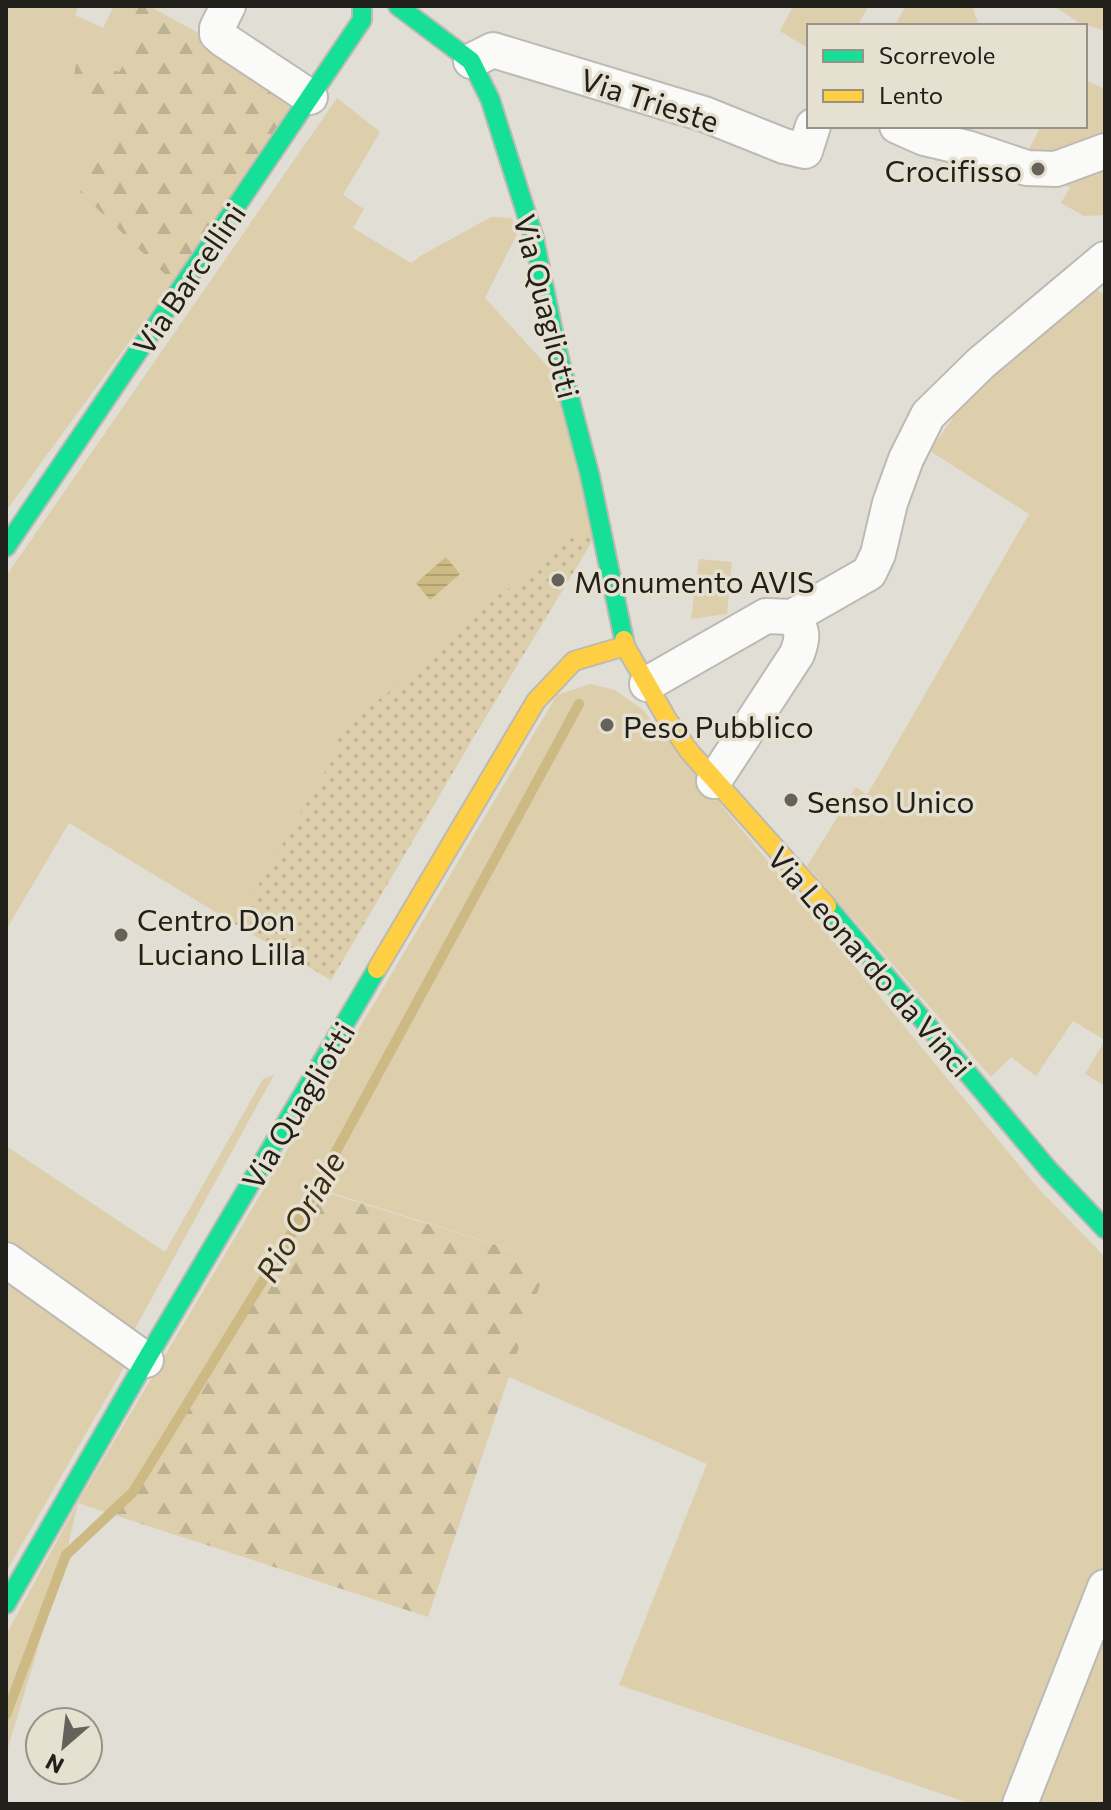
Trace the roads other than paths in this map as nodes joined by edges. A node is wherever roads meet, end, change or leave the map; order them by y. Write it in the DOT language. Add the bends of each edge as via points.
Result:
graph roads {
  1 [pos="228,6"];
  2 [pos="362,6"];
  3 [pos="398,6"];
  4 [pos="471,61"];
  5 [pos="310,97"];
  6 [pos="812,128"];
  7 [pos="902,128"];
  8 [pos="1105,151"];
  9 [pos="1099,273"];
  10 [pos="6,547"];
  11 [pos="792,617"];
  12 [pos="625,646"];
  13 [pos="647,684"];
  14 [pos="714,781"];
  15 [pos="1105,1229"];
  16 [pos="6,1260"];
  17 [pos="146,1360"];
  18 [pos="1105,1587"];
  19 [pos="6,1604"];
  20 [pos="1020,1804"];
  1 -- 5 [label="street" via="217,34"];
  2 -- 5 [label="street, Via Barcellini" via="362,20"];
  3 -- 4 [label="street, Via Quagliotti"];
  4 -- 6 [label="street, Via Trieste" via="493,50 704,114 805,151"];
  4 -- 12 [label="street, Via Quagliotti" via="490,99 534,238"];
  5 -- 10 [label="street, Via Barcellini"];
  7 -- 8 [label="street" via="1027,168 1056,169"];
  9 -- 11 [label="street" via="981,363 928,415 906,459 869,573"];
  11 -- 13 [label="street" via="766,616"];
  11 -- 14 [label="street" via="802,633 797,654"];
  12 -- 13 [label="street, Via Quagliotti"];
  12 -- 17 [label="street, Via Quagliotti" via="574,661 536,701"];
  13 -- 14 [label="street, Via Leonardo da Vinci"];
  14 -- 15 [label="street, Via Leonardo da Vinci"];
  16 -- 17 [label="street"];
  17 -- 19 [label="street, Via Quagliotti"];
  18 -- 20 [label="street"];
}
